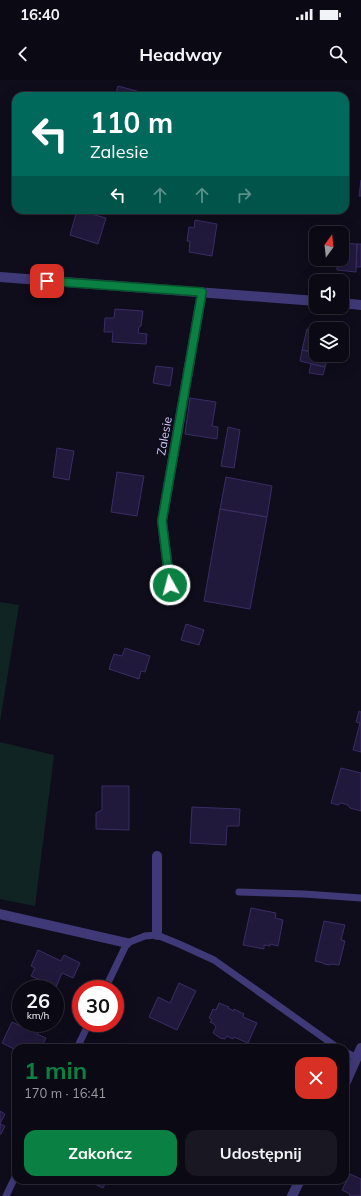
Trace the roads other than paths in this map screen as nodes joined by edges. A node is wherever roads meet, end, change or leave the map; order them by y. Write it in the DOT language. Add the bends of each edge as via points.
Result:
graph roads {
  1 [pos="0,277"];
  2 [pos="202,292"];
  3 [pos="309,300"];
  4 [pos="349,304"];
  5 [pos="361,305"];
  6 [pos="170,585"];
  7 [pos="157,856"];
  8 [pos="239,892"];
  9 [pos="361,898"];
  10 [pos="0,914"];
  11 [pos="157,935"];
  12 [pos="127,943"];
  13 [pos="109,980"];
  14 [pos="85,1032"];
  15 [pos="79,1044"];
  16 [pos="332,1044"];
  17 [pos="349,1052"];
  18 [pos="359,1053"];
  19 [pos="349,1075"];
  20 [pos="12,1183"];
  21 [pos="298,1184"];
  22 [pos="6,1196"];
  23 [pos="292,1196"];
  1 -- 2 [label="street"];
  2 -- 3 [label="street"];
  2 -- 6 [label="street, Zalesie" via="162,521"];
  4 -- 5 [label="street"];
  7 -- 11 [label="street"];
  8 -- 9 [label="lane"];
  10 -- 12 [label="street"];
  11 -- 12 [label="lane" via="145,936"];
  11 -- 16 [label="lane" via="214,960"];
  12 -- 13 [label="lane"];
  14 -- 15 [label="lane"];
  17 -- 18 [label="lane"];
  18 -- 19 [label="street"];
  20 -- 22 [label="lane"];
  21 -- 23 [label="street"];
}
